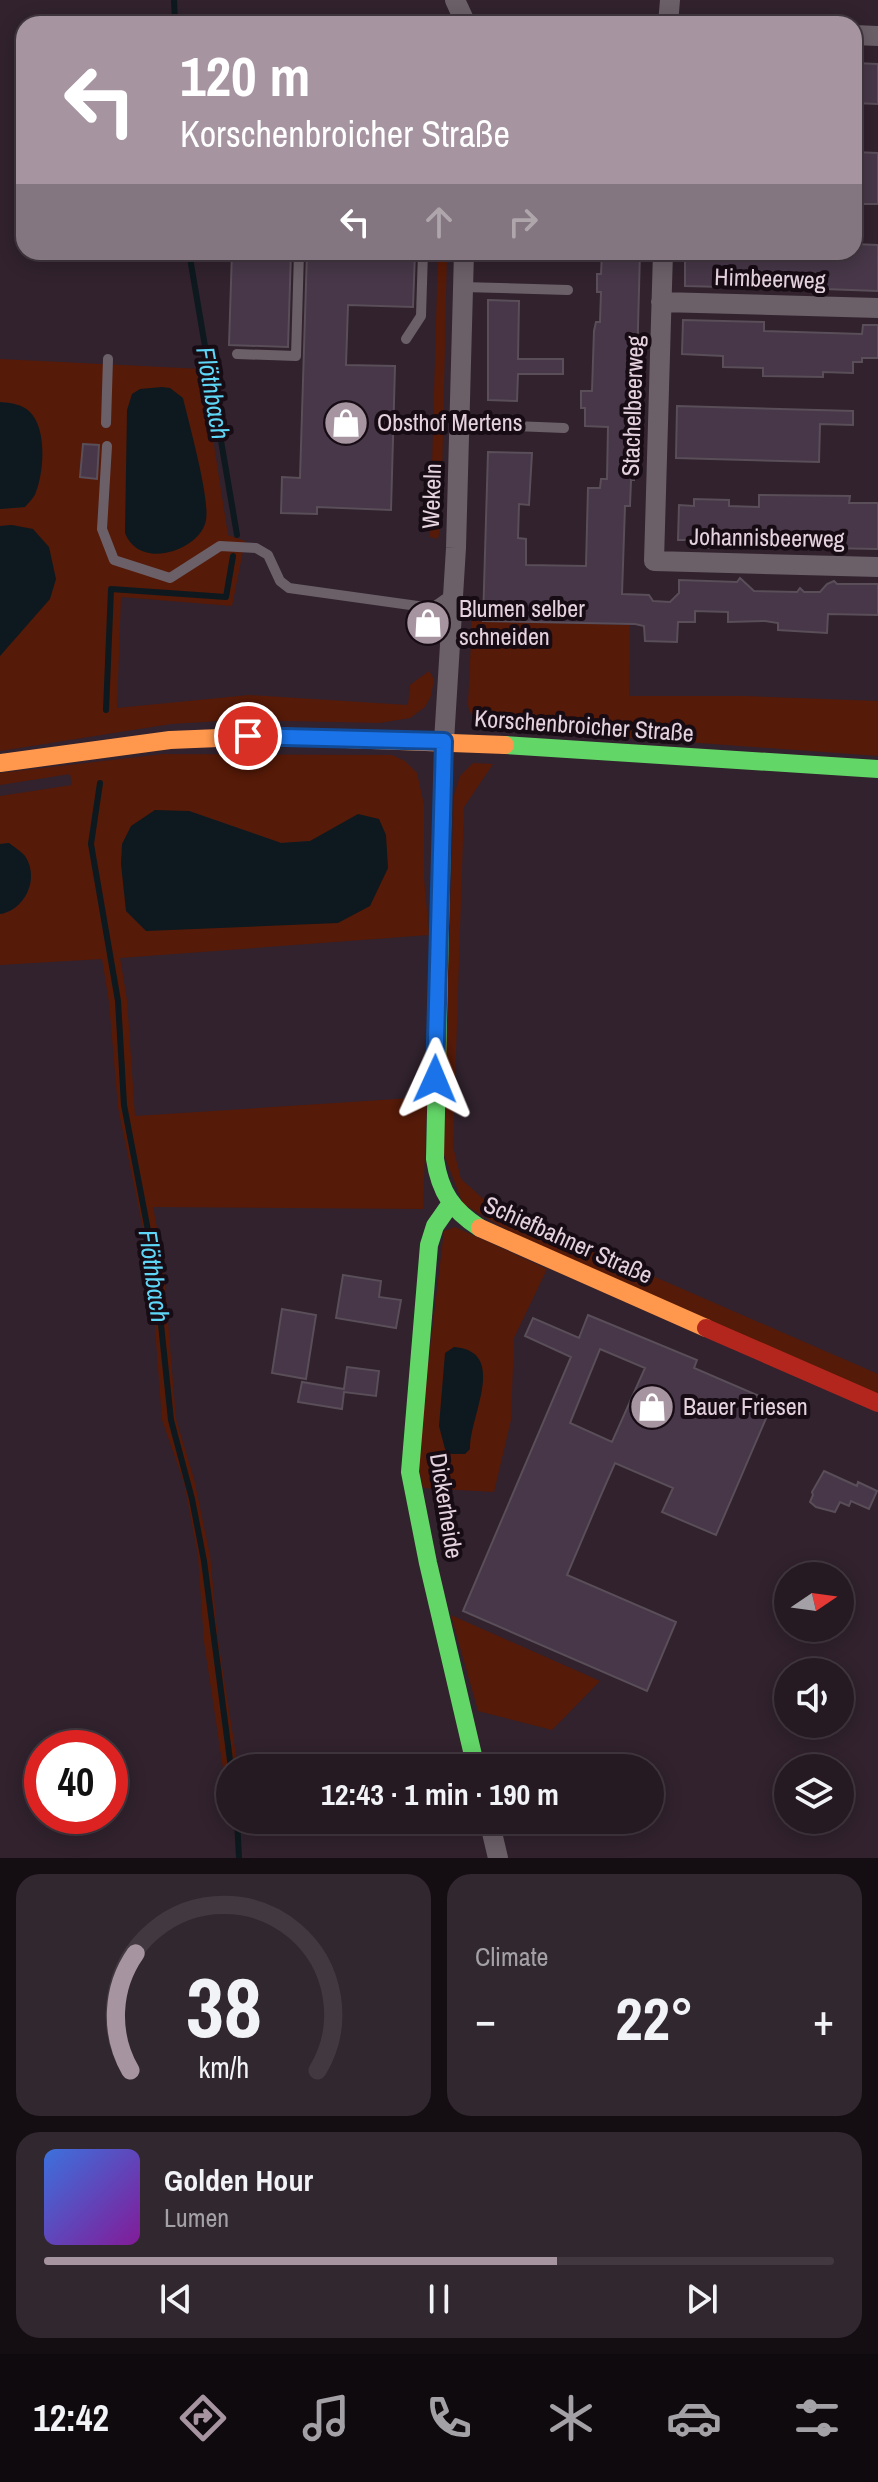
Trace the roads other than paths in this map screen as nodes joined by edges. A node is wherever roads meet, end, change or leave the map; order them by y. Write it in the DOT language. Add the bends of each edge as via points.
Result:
graph roads {
  1 [pos="299,260"];
  2 [pos="423,260"];
  3 [pos="464,260"];
  4 [pos="663,260"];
  5 [pos="463,287"];
  6 [pos="568,290"];
  7 [pos="661,302"];
  8 [pos="878,308"];
  9 [pos="406,339"];
  10 [pos="237,354"];
  11 [pos="108,359"];
  12 [pos="106,423"];
  13 [pos="460,424"];
  14 [pos="564,428"];
  15 [pos="107,446"];
  16 [pos="654,561"];
  17 [pos="878,567"];
  18 [pos="454,593"];
  19 [pos="444,741"];
  20 [pos="0,763"];
  21 [pos="878,769"];
  22 [pos="449,1206"];
  23 [pos="878,1403"];
  24 [pos="473,1754"];
  25 [pos="492,1834"];
  26 [pos="498,1858"];
  1 -- 10 [label="lane" via="296,356"];
  2 -- 9 [label="lane" via="421,316"];
  3 -- 5 [label="street, Wekeln"];
  4 -- 7 [label="street, Stachelbeerweg"];
  5 -- 6 [label="lane"];
  5 -- 13 [label="street, Wekeln"];
  7 -- 8 [label="street, Himbeerweg"];
  7 -- 16 [label="street, Stachelbeerweg"];
  11 -- 12 [label="lane"];
  13 -- 14 [label="lane"];
  13 -- 18 [label="street, Wekeln"];
  15 -- 18 [label="lane" via="102,529 114,560 170,578 217,546 251,548 268,555 289,588 432,608"];
  16 -- 17 [label="street, Johannisbeerweg"];
  18 -- 19 [label="street, Wekeln"];
  19 -- 20 [label="street, Korschenbroicher Straße" via="202,737"];
  19 -- 21 [label="street, Korschenbroicher Straße"];
  19 -- 22 [label="street, Schiefbahner Straße" via="434,1140 439,1184"];
  22 -- 23 [label="street, Schiefbahner Straße" via="495,1236"];
  22 -- 24 [label="street, Dickerheide" via="429,1245 410,1460 425,1550"];
  25 -- 26 [label="street"];
}
